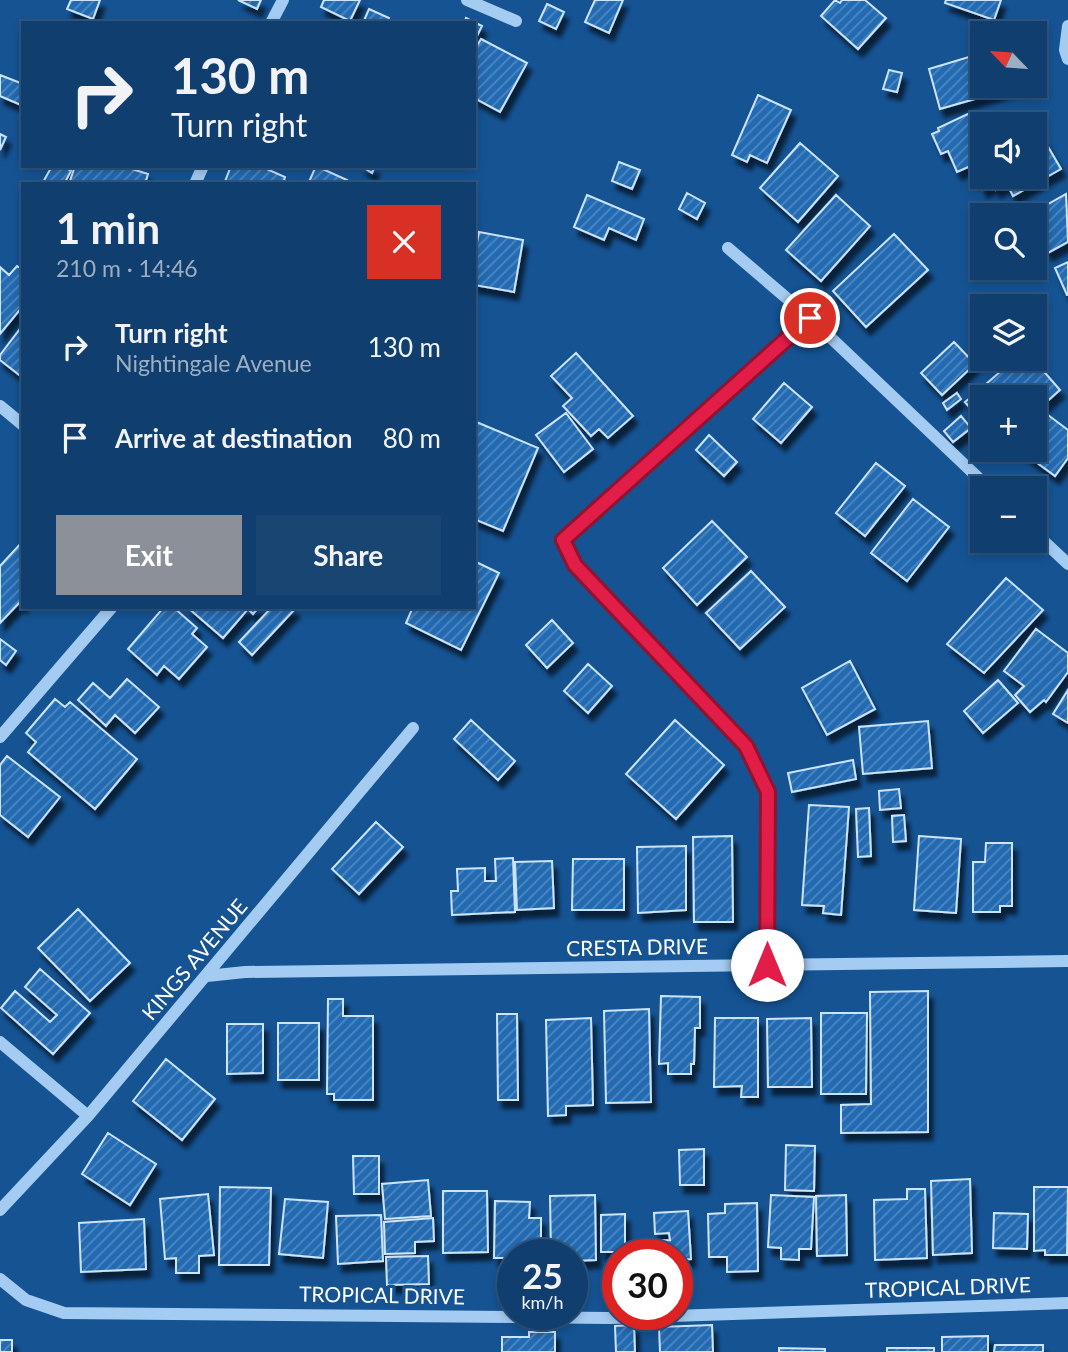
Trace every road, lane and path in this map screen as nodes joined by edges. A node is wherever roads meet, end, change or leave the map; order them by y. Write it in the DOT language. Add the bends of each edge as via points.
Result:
graph roads {
  1 [pos="283,0"];
  2 [pos="467,0"];
  3 [pos="272,21"];
  4 [pos="516,21"];
  5 [pos="1068,26"];
  6 [pos="1068,59"];
  7 [pos="728,248"];
  8 [pos="810,318"];
  9 [pos="0,406"];
  10 [pos="21,423"];
  11 [pos="976,476"];
  12 [pos="1047,544"];
  13 [pos="1068,564"];
  14 [pos="110,609"];
  15 [pos="413,728"];
  16 [pos="0,736"];
  17 [pos="1068,961"];
  18 [pos="767,965"];
  19 [pos="207,976"];
  20 [pos="0,1042"];
  21 [pos="88,1116"];
  22 [pos="0,1210"];
  23 [pos="0,1279"];
  24 [pos="1068,1303"];
  1 -- 3 [label="street"];
  2 -- 4 [label="street"];
  5 -- 6 [label="street"];
  7 -- 8 [label="street"];
  8 -- 11 [label="street"];
  8 -- 18 [label="street" via="563,540 575,565 746,746 768,792"];
  9 -- 10 [label="street"];
  12 -- 13 [label="street"];
  14 -- 16 [label="street"];
  15 -- 19 [label="street, KINGS AVENUE"];
  17 -- 18 [label="street, CRESTA DRIVE"];
  18 -- 19 [label="street, CRESTA DRIVE"];
  19 -- 21 [label="street, KINGS AVENUE"];
  20 -- 21 [label="street"];
  21 -- 22 [label="street, KINGS AVENUE"];
  23 -- 24 [label="street, TROPICAL DRIVE" via="26,1300 64,1313 610,1318"];
}
